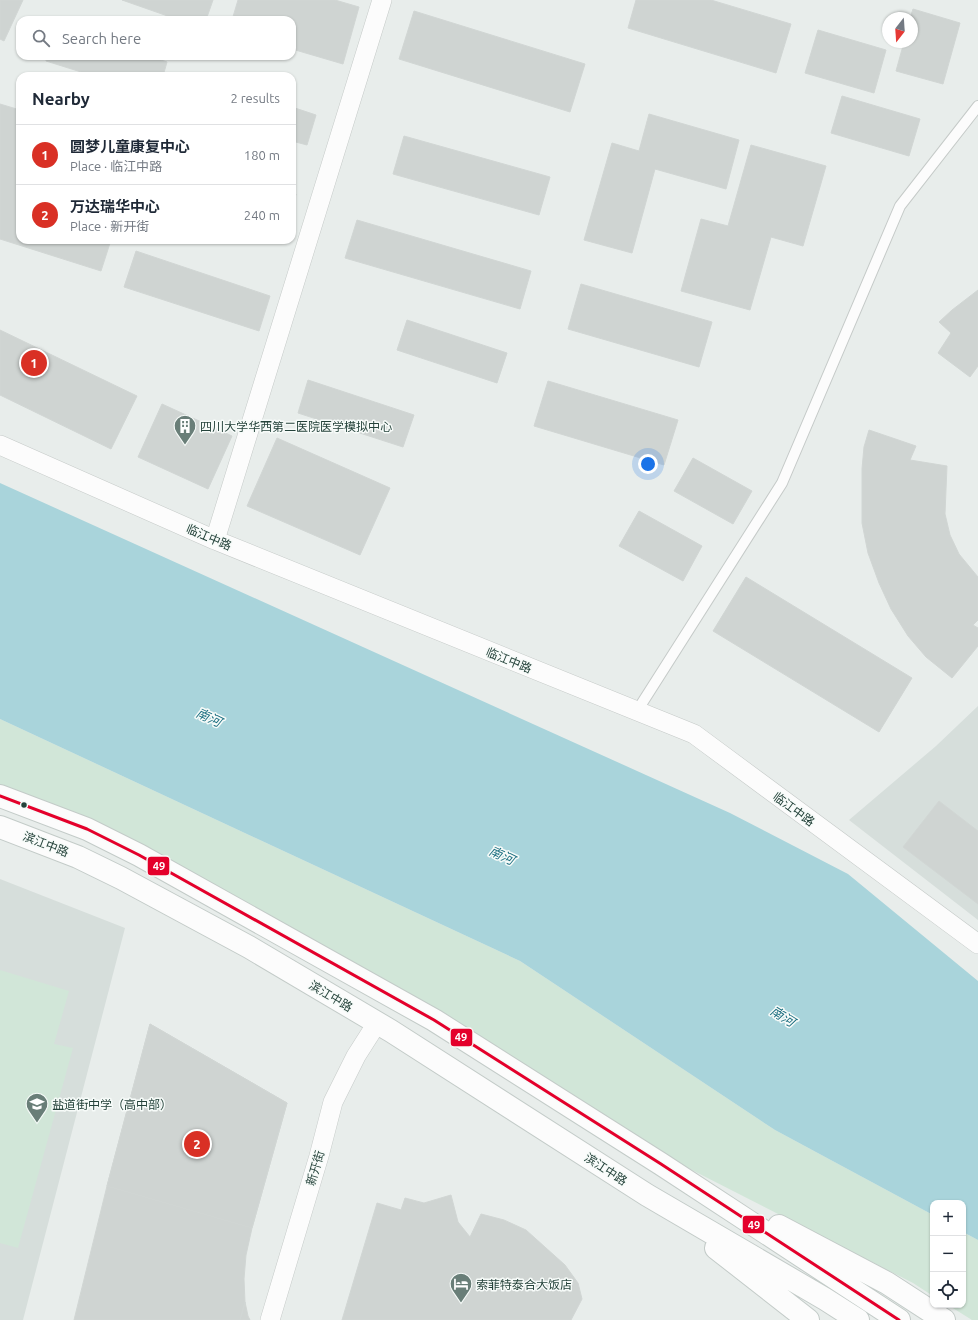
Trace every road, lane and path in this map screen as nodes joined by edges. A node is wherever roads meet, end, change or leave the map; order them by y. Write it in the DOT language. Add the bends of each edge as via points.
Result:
graph roads {
  1 [pos="382,0"];
  2 [pos="978,106"];
  3 [pos="0,445"];
  4 [pos="215,540"];
  5 [pos="637,712"];
  6 [pos="0,796"];
  7 [pos="0,827"];
  8 [pos="978,944"];
  9 [pos="377,1023"];
  10 [pos="661,1164"];
  11 [pos="647,1195"];
  12 [pos="270,1320"];
  13 [pos="808,1320"];
  14 [pos="858,1320"];
  15 [pos="899,1320"];
  16 [pos="944,1320"];
  1 -- 4 [label="street"];
  2 -- 5 [label="lane" via="900,206 782,483"];
  3 -- 4 [label="street, 临江中路"];
  4 -- 5 [label="street, 临江中路"];
  5 -- 8 [label="street, 临江中路" via="694,734"];
  6 -- 10 [label="main road" via="87,829 271,928 434,1020"];
  7 -- 9 [label="main road, 滨江中路" via="78,856 121,878 249,947"];
  9 -- 11 [label="main road, 滨江中路"];
  9 -- 12 [label="street, 新开街" via="356,1056 333,1102"];
  10 -- 15 [label="main road"];
  10 -- 16 [label="main road" via="887,1283"];
  11 -- 13 [label="main road, 滨江中路"];
  11 -- 14 [label="main road, 滨江中路"];
}
